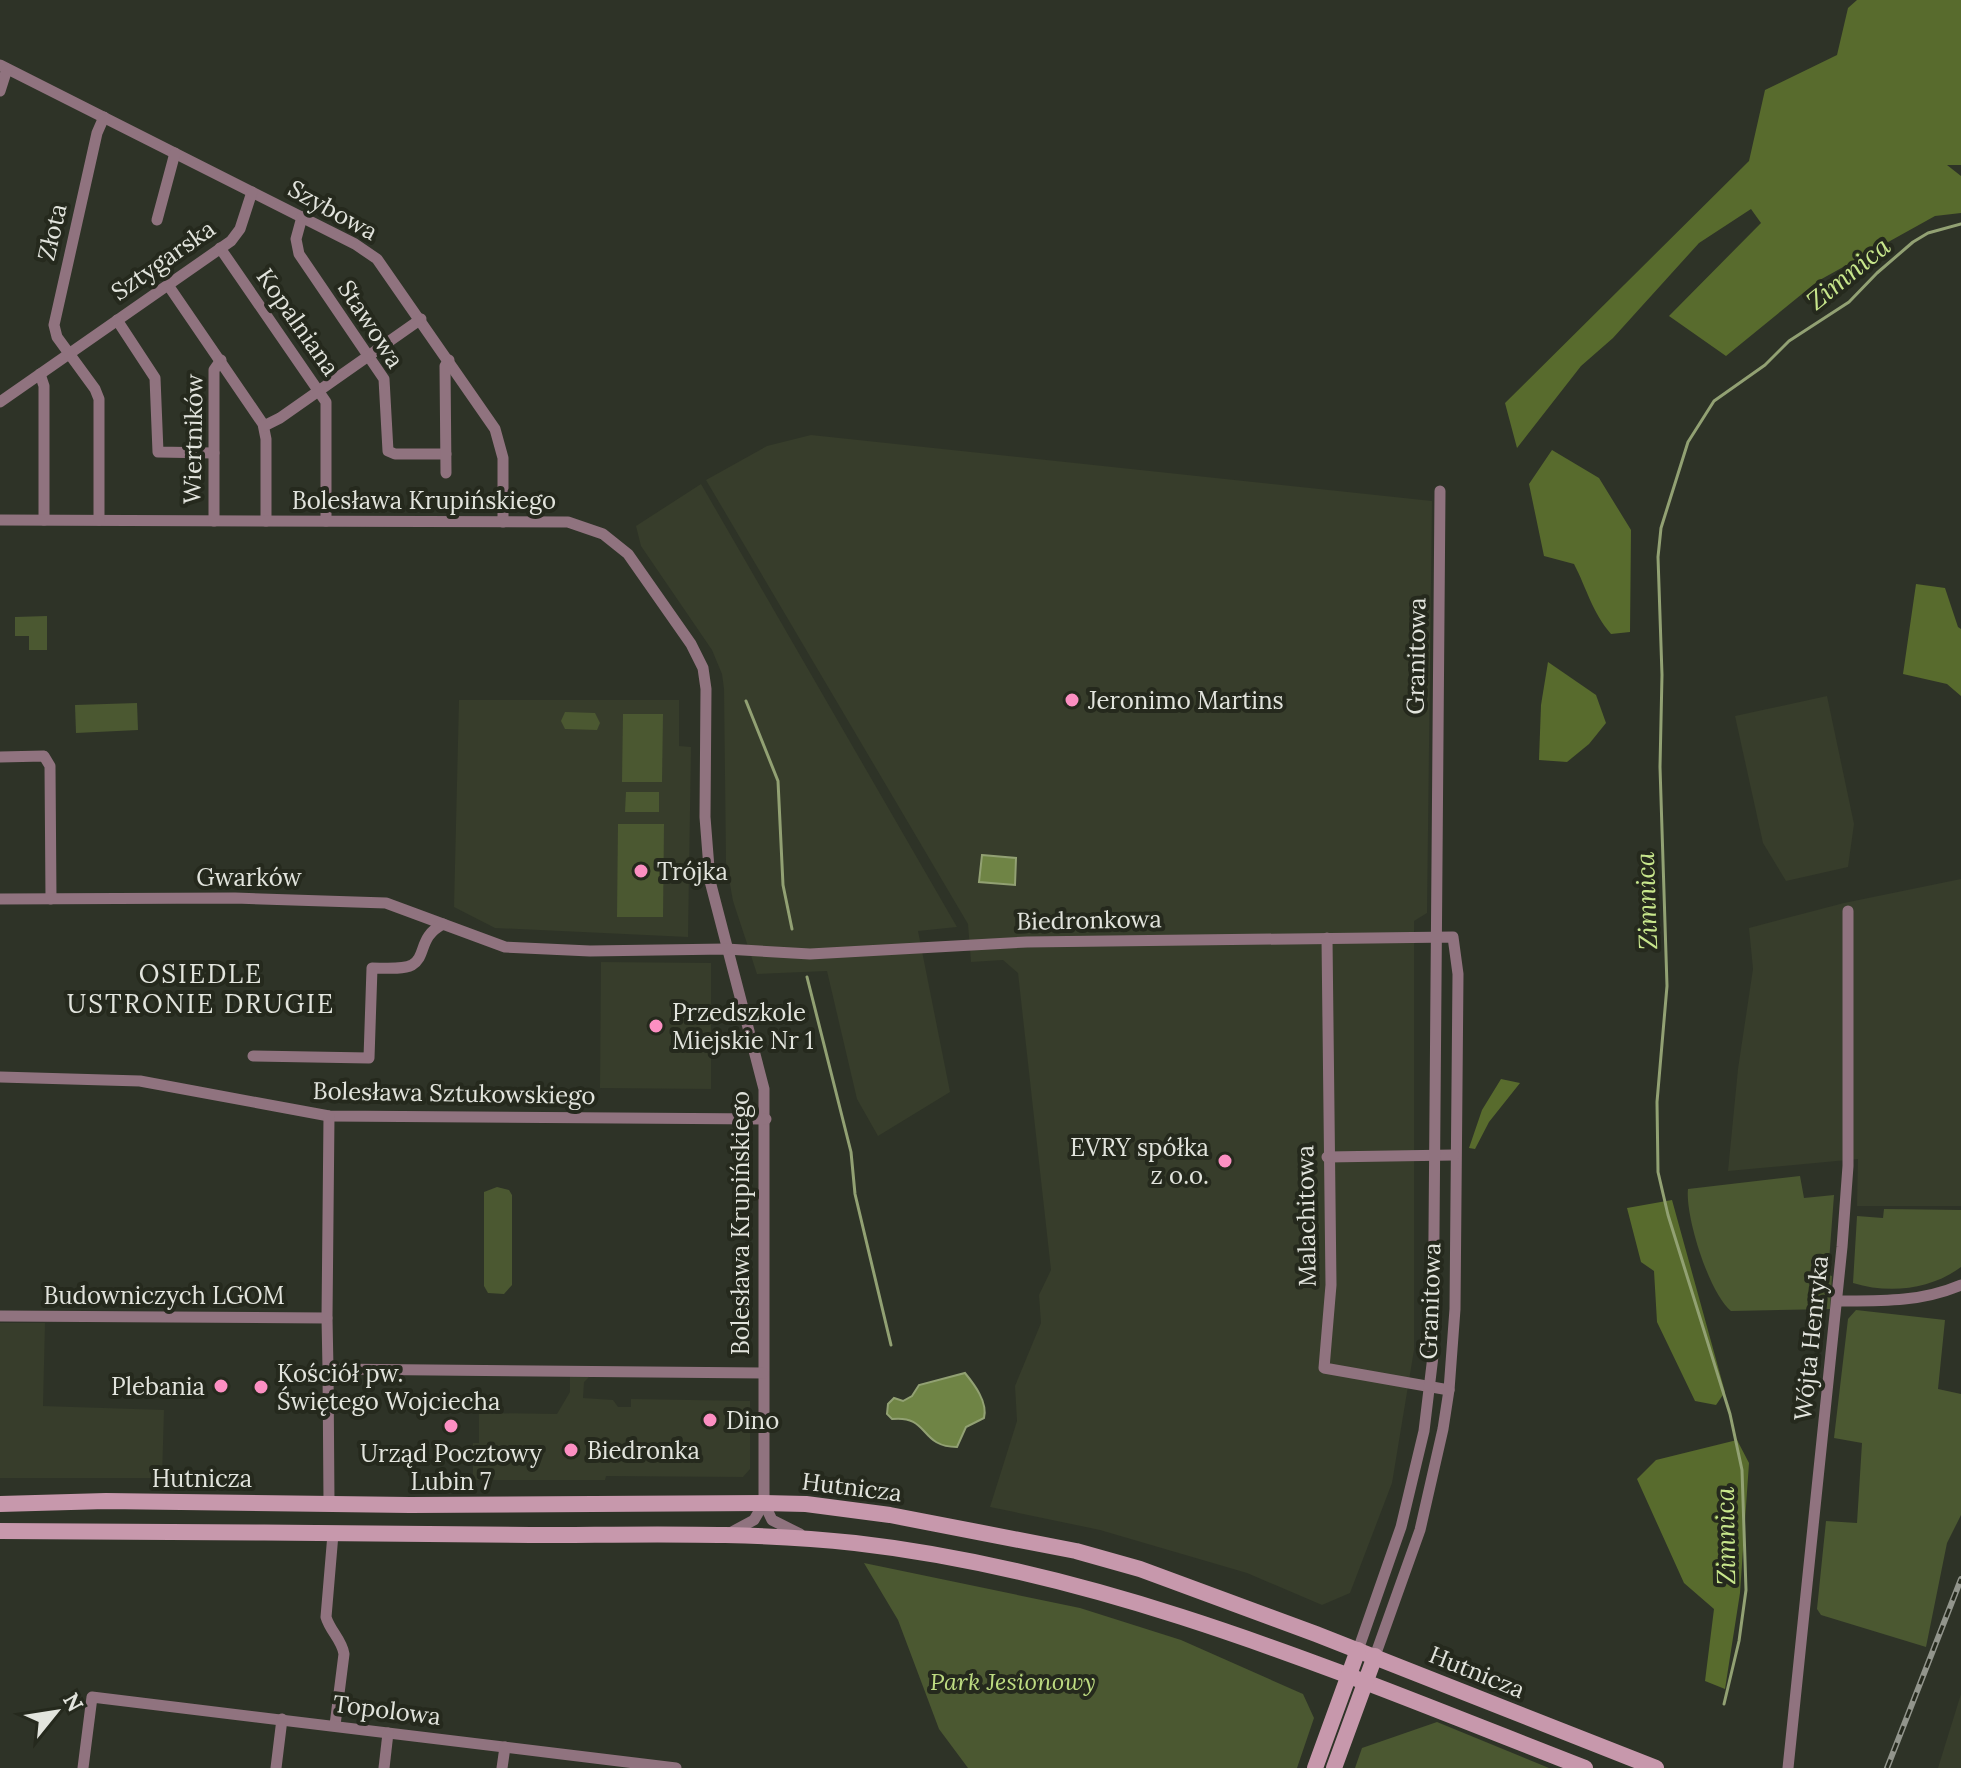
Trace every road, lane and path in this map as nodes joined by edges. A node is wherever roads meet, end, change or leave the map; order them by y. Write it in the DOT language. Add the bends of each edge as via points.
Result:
graph roads {
  1 [pos="4,67"];
  2 [pos="0,91"];
  3 [pos="104,117"];
  4 [pos="175,153"];
  5 [pos="252,192"];
  6 [pos="302,217"];
  7 [pos="157,220"];
  8 [pos="220,248"];
  9 [pos="168,285"];
  10 [pos="421,319"];
  11 [pos="117,320"];
  12 [pos="70,353"];
  13 [pos="369,355"];
  14 [pos="221,360"];
  15 [pos="449,360"];
  16 [pos="40,374"];
  17 [pos="319,390"];
  18 [pos="0,402"];
  19 [pos="264,426"];
  20 [pos="214,453"];
  21 [pos="446,454"];
  22 [pos="446,473"];
  23 [pos="1440,491"];
  24 [pos="0,520"];
  25 [pos="44,520"];
  26 [pos="99,520"];
  27 [pos="214,521"];
  28 [pos="266,521"];
  29 [pos="326,521"];
  30 [pos="503,522"];
  31 [pos="0,757"];
  32 [pos="0,899"];
  33 [pos="51,899"];
  34 [pos="1848,911"];
  35 [pos="443,924"];
  36 [pos="1435,937"];
  37 [pos="1453,937"];
  38 [pos="1327,938"];
  39 [pos="726,949"];
  40 [pos="253,1056"];
  41 [pos="0,1077"];
  42 [pos="329,1116"];
  43 [pos="766,1119"];
  44 [pos="1454,1155"];
  45 [pos="1327,1157"];
  46 [pos="1435,1157"];
  47 [pos="1961,1285"];
  48 [pos="1839,1301"];
  49 [pos="0,1316"];
  50 [pos="327,1318"];
  51 [pos="328,1369"];
  52 [pos="763,1373"];
  53 [pos="1430,1387"];
  54 [pos="1449,1390"];
  55 [pos="329,1502"];
  56 [pos="764,1503"];
  57 [pos="0,1504"];
  58 [pos="0,1531"];
  59 [pos="333,1534"];
  60 [pos="722,1536"];
  61 [pos="812,1539"];
  62 [pos="1358,1650"];
  63 [pos="1375,1656"];
  64 [pos="1348,1676"];
  65 [pos="1365,1683"];
  66 [pos="282,1719"];
  67 [pos="335,1725"];
  68 [pos="388,1733"];
  69 [pos="505,1747"];
  70 [pos="83,1768"];
  71 [pos="276,1768"];
  72 [pos="384,1768"];
  73 [pos="502,1768"];
  74 [pos="669,1768"];
  75 [pos="1315,1768"];
  76 [pos="1334,1768"];
  77 [pos="1585,1768"];
  78 [pos="1656,1768"];
  79 [pos="1788,1768"];
  1 -- 2 [label="street"];
  1 -- 3 [label="street, Szybowa"];
  3 -- 4 [label="street, Szybowa"];
  3 -- 12 [label="street, Złota" via="54,322 57,337"];
  4 -- 5 [label="street, Szybowa"];
  4 -- 7 [label="street"];
  5 -- 6 [label="street, Szybowa"];
  5 -- 8 [label="street, Sztygarska" via="238,232"];
  6 -- 10 [label="street, Szybowa" via="375,258"];
  6 -- 13 [label="street, Stawowa" via="296,239 299,254"];
  8 -- 9 [label="street, Sztygarska"];
  8 -- 17 [label="street, Kopalniana"];
  9 -- 11 [label="street, Sztygarska"];
  9 -- 14 [label="street, Wiertników"];
  10 -- 13 [label="street"];
  10 -- 15 [label="street, Szybowa"];
  11 -- 12 [label="street, Sztygarska"];
  11 -- 20 [label="street, Sztygarska" via="155,378 158,452"];
  12 -- 16 [label="street, Sztygarska"];
  12 -- 26 [label="street" via="99,399"];
  13 -- 17 [label="street"];
  13 -- 21 [label="street, Stawowa" via="386,383 389,451"];
  14 -- 19 [label="street, Wiertników"];
  14 -- 20 [label="street, Wiertników" via="214,371"];
  15 -- 21 [label="street"];
  15 -- 30 [label="street, Szybowa" via="498,436"];
  16 -- 18 [label="street, Sztygarska"];
  16 -- 25 [label="street"];
  17 -- 19 [label="street"];
  17 -- 29 [label="street, Kopalniana" via="328,408"];
  19 -- 28 [label="street"];
  20 -- 27 [label="street, Wiertników"];
  21 -- 22 [label="street"];
  23 -- 36 [label="street, Granitowa"];
  24 -- 25 [label="street, Bolesława Krupińskiego"];
  25 -- 26 [label="street, Bolesława Krupińskiego"];
  26 -- 27 [label="street, Bolesława Krupińskiego"];
  27 -- 28 [label="street, Bolesława Krupińskiego"];
  28 -- 29 [label="street, Bolesława Krupińskiego"];
  29 -- 30 [label="street, Bolesława Krupińskiego"];
  30 -- 39 [label="street, Bolesława Krupińskiego" via="568,522 612,540 628,554 699,659 706,689 710,881"];
  31 -- 33 [label="street" via="44,756 50,766"];
  32 -- 33 [label="street, Gwarków"];
  33 -- 35 [label="street, Gwarków" via="386,903"];
  34 -- 48 [label="street, Wójta Henryka" via="1848,1166"];
  35 -- 39 [label="street, Gwarków" via="505,947"];
  35 -- 40 [label="street" via="430,931 410,966 372,968 369,1058"];
  36 -- 37 [label="street, Biedronkowa"];
  36 -- 38 [label="street, Biedronkowa"];
  36 -- 46 [label="street, Granitowa"];
  37 -- 44 [label="street, Granitowa" via="1458,974"];
  38 -- 39 [label="street, Biedronkowa" via="1027,942 810,954"];
  38 -- 45 [label="street, Malachitowa"];
  39 -- 43 [label="street, Bolesława Krupińskiego" via="760,1068"];
  41 -- 42 [label="street, Bolesława Sztukowskiego" via="140,1081"];
  42 -- 43 [label="street, Bolesława Sztukowskiego"];
  42 -- 50 [label="street"];
  43 -- 52 [label="street, Bolesława Krupińskiego"];
  44 -- 46 [label="street"];
  44 -- 54 [label="street, Granitowa" via="1455,1309"];
  45 -- 46 [label="street"];
  45 -- 53 [label="street, Malachitowa" via="1331,1285 1324,1368"];
  46 -- 53 [label="street, Granitowa"];
  47 -- 48 [label="street" via="1923,1298"];
  48 -- 79 [label="street, Wójta Henryka"];
  49 -- 50 [label="street, Budowniczych LGOM"];
  50 -- 51 [label="street"];
  51 -- 52 [label="street"];
  51 -- 55 [label="street"];
  52 -- 56 [label="street, Bolesława Krupińskiego"];
  53 -- 54 [label="street, Malachitowa"];
  53 -- 62 [label="street, Granitowa" via="1401,1527"];
  54 -- 63 [label="street, Granitowa" via="1420,1530"];
  55 -- 56 [label="main road, Hutnicza"];
  55 -- 57 [label="main road, Hutnicza"];
  56 -- 60 [label="street" via="754,1520"];
  56 -- 61 [label="street" via="776,1524"];
  56 -- 62 [label="main road, Hutnicza" via="890,1515 1076,1551 1200,1589"];
  58 -- 59 [label="main road, Hutnicza"];
  59 -- 60 [label="main road, Hutnicza"];
  59 -- 67 [label="street" via="326,1617 344,1654"];
  60 -- 61 [label="main road, Hutnicza"];
  61 -- 64 [label="main road, Hutnicza" via="900,1550 1102,1592"];
  62 -- 63 [label="main road, Hutnicza"];
  62 -- 64 [label="main road"];
  63 -- 65 [label="main road"];
  63 -- 78 [label="main road, Hutnicza"];
  64 -- 65 [label="main road, Hutnicza"];
  64 -- 75 [label="main road"];
  65 -- 76 [label="main road"];
  65 -- 77 [label="main road, Hutnicza"];
  66 -- 67 [label="street, Topolowa"];
  66 -- 70 [label="street, Topolowa" via="92,1697"];
  66 -- 71 [label="street"];
  67 -- 68 [label="street, Topolowa"];
  68 -- 69 [label="street, Topolowa"];
  68 -- 72 [label="street"];
  69 -- 73 [label="street"];
  69 -- 74 [label="street, Topolowa"];
}
